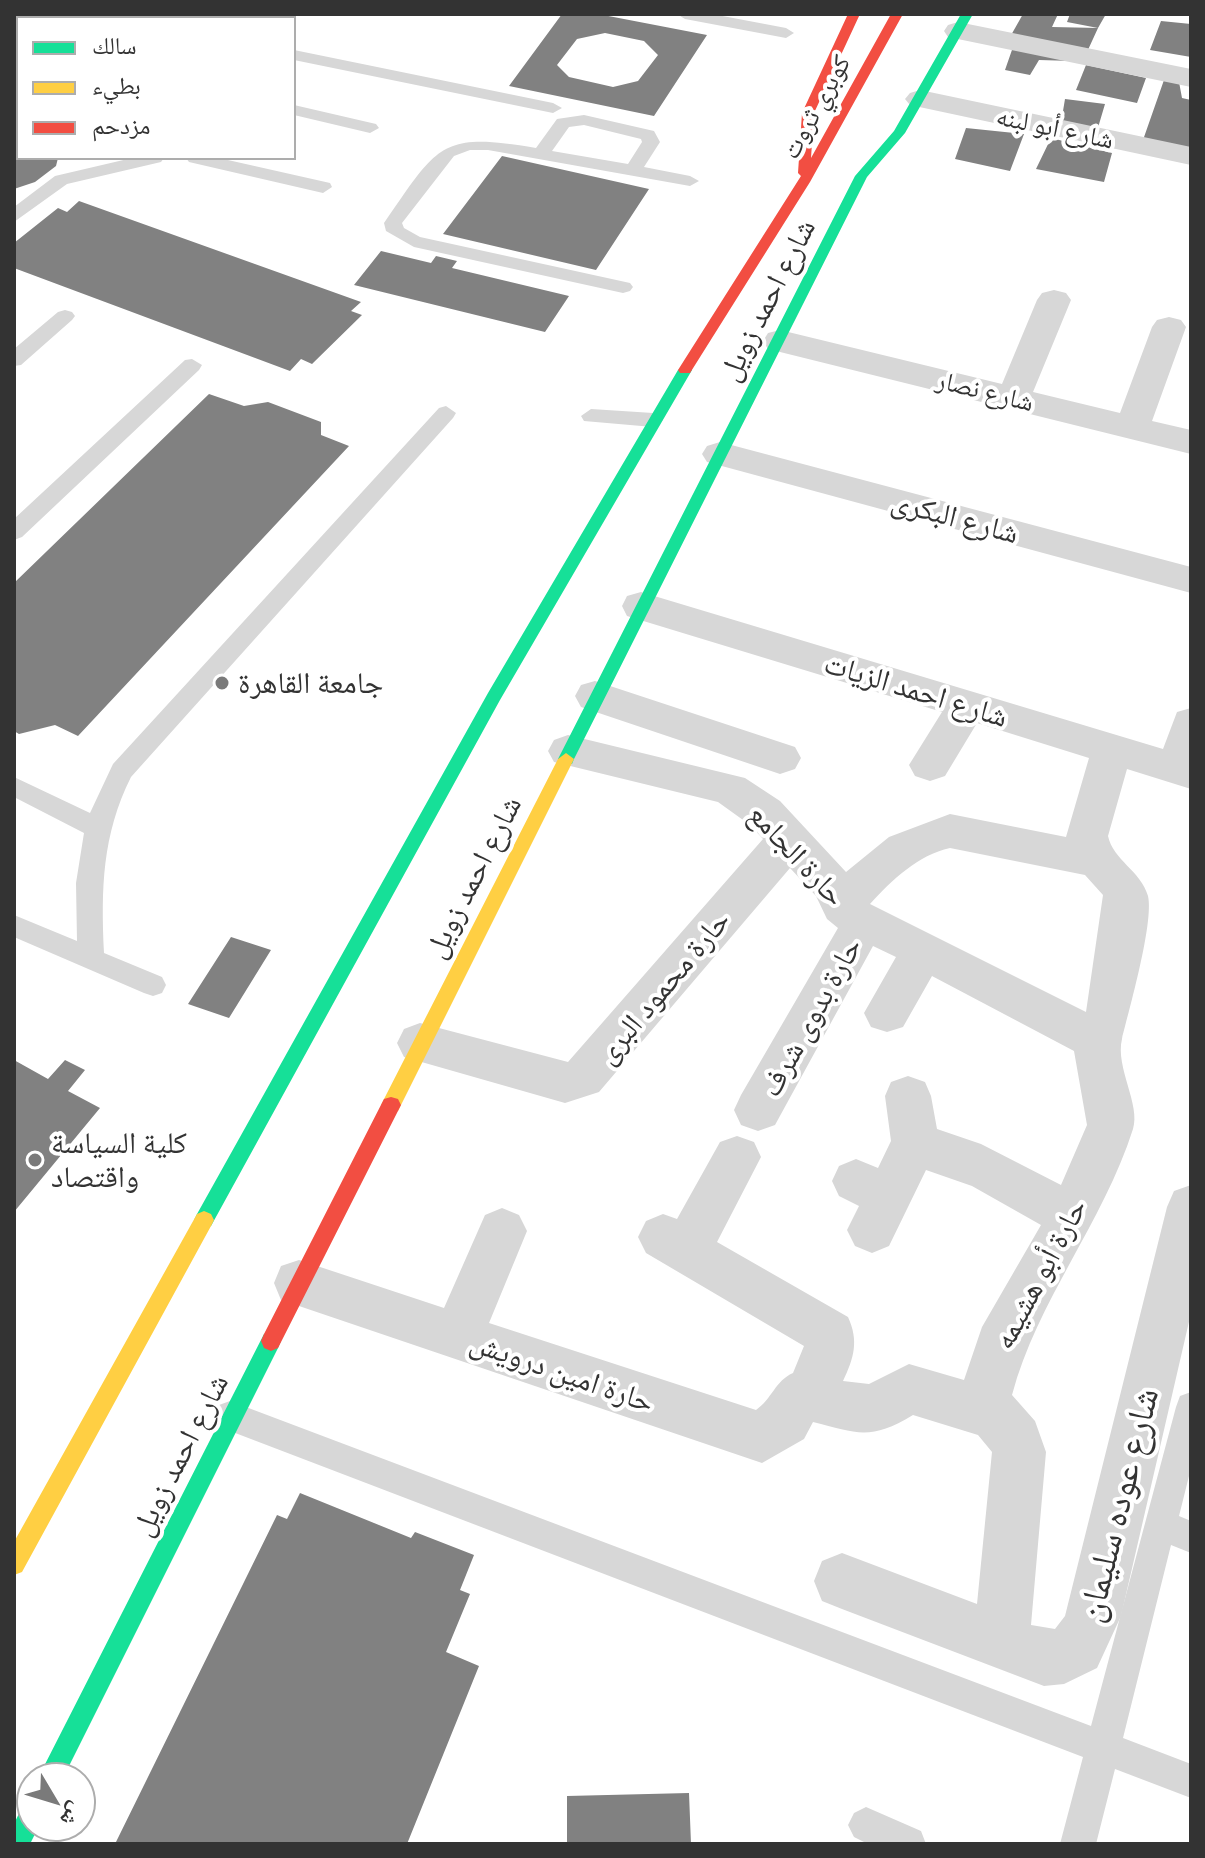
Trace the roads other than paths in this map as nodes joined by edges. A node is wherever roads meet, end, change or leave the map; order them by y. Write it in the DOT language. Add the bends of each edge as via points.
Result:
graph roads {
  1 [pos="685,14"];
  2 [pos="854,14"];
  3 [pos="897,14"];
  4 [pos="962,22"];
  5 [pos="786,33"];
  6 [pos="929,41"];
  7 [pos="296,55"];
  8 [pos="1191,78"];
  9 [pos="920,99"];
  10 [pos="553,108"];
  11 [pos="296,110"];
  12 [pos="370,128"];
  13 [pos="541,154"];
  14 [pos="1191,156"];
  15 [pos="146,160"];
  16 [pos="204,160"];
  17 [pos="633,171"];
  18 [pos="861,176"];
  19 [pos="690,181"];
  20 [pos="804,182"];
  21 [pos="323,187"];
  22 [pos="14,216"];
  23 [pos="623,287"];
  24 [pos="1054,300"];
  25 [pos="65,316"];
  26 [pos="1169,327"];
  27 [pos="780,341"];
  28 [pos="14,360"];
  29 [pos="192,365"];
  30 [pos="1013,398"];
  31 [pos="446,413"];
  32 [pos="591,416"];
  33 [pos="653,420"];
  34 [pos="1132,428"];
  35 [pos="1191,442"];
  36 [pos="720,454"];
  37 [pos="14,532"];
  38 [pos="1191,580"];
  39 [pos="641,606"];
  40 [pos="595,696"];
  41 [pos="967,706"];
  42 [pos="1191,723"];
  43 [pos="1112,750"];
  44 [pos="568,751"];
  45 [pos="780,758"];
  46 [pos="930,765"];
  47 [pos="1184,771"];
  48 [pos="14,786"];
  49 [pos="95,827"];
  50 [pos="789,839"];
  51 [pos="1094,860"];
  52 [pos="853,914"];
  53 [pos="14,926"];
  54 [pos="924,950"];
  55 [pos="91,957"];
  56 [pos="153,985"];
  57 [pos="887,1013"];
  58 [pos="1098,1041"];
  59 [pos="420,1043"];
  60 [pos="908,1096"];
  61 [pos="758,1110"];
  62 [pos="916,1147"];
  63 [pos="737,1157"];
  64 [pos="872,1202"];
  65 [pos="1191,1207"];
  66 [pos="1072,1217"];
  67 [pos="502,1231"];
  68 [pos="299,1283"];
  69 [pos="458,1336"];
  70 [pos="809,1395"];
  71 [pos="1191,1407"];
  72 [pos="990,1413"];
  73 [pos="230,1416"];
  74 [pos="1176,1531"];
  75 [pos="14,1564"];
  76 [pos="842,1581"];
  77 [pos="1001,1643"];
  78 [pos="1104,1748"];
  79 [pos="58,1762"];
  80 [pos="1191,1781"];
  81 [pos="866,1825"];
  82 [pos="908,1844"];
  83 [pos="1078,1844"];
  1 -- 5 [label="lane"];
  2 -- 20 [label="main road, شارع احمد زويل" via="808,113"];
  3 -- 20 [label="main road, كوبري ثروت"];
  4 -- 8 [label="street"];
  4 -- 9 [label="main road, شارع احمد زويل"];
  6 -- 18 [label="main road"];
  7 -- 10 [label="lane"];
  9 -- 14 [label="street, شارع أبو لبنه"];
  9 -- 18 [label="main road, شارع احمد زويل" via="899,133"];
  11 -- 12 [label="lane"];
  13 -- 17 [label="lane"];
  13 -- 17 [label="lane" via="563,123 584,120 648,135 651,142"];
  13 -- 23 [label="lane" via="478,144 448,152 397,215 395,231 414,241"];
  15 -- 22 [label="lane" via="61,180"];
  16 -- 21 [label="lane"];
  17 -- 19 [label="lane"];
  18 -- 27 [label="main road, شارع احمد زويل"];
  20 -- 33 [label="main road, شارع احمد زويل"];
  24 -- 30 [label="street"];
  25 -- 28 [label="lane"];
  26 -- 34 [label="street"];
  27 -- 30 [label="street, شارع نصار"];
  27 -- 36 [label="main road, شارع احمد زويل"];
  29 -- 37 [label="lane"];
  30 -- 34 [label="street, شارع نصار"];
  31 -- 49 [label="lane" via="141,747 122,771"];
  32 -- 33 [label="lane"];
  33 -- 75 [label="main road, شارع احمد زويل"];
  34 -- 35 [label="street, شارع نصار"];
  36 -- 38 [label="street, شارع البكرى"];
  36 -- 39 [label="main road, شارع احمد زويل"];
  39 -- 40 [label="main road, شارع احمد زويل"];
  39 -- 41 [label="street, شارع احمد الزيات"];
  40 -- 44 [label="main road, شارع احمد زويل"];
  40 -- 45 [label="street"];
  41 -- 43 [label="street, شارع احمد الزيات"];
  41 -- 46 [label="street"];
  42 -- 47 [label="street"];
  43 -- 47 [label="street, شارع احمد الزيات"];
  43 -- 51 [label="street" via="1087,836"];
  44 -- 50 [label="street, حارة الجامع" via="730,789 765,813"];
  44 -- 59 [label="main road, شارع احمد زويل"];
  48 -- 49 [label="lane"];
  49 -- 55 [label="lane" via="88,879"];
  50 -- 52 [label="street, حارة الجامع"];
  50 -- 59 [label="street, حارة محمود البرى" via="583,1078 565,1083"];
  51 -- 52 [label="street, حارة بدوى شرف" via="950,831 937,833 879,868"];
  51 -- 58 [label="street" via="1127,899 1110,1008"];
  52 -- 54 [label="street, حارة الجامع"];
  52 -- 61 [label="street, حارة بدوى شرف"];
  53 -- 55 [label="lane"];
  54 -- 57 [label="street"];
  54 -- 58 [label="street, حارة الجامع"];
  55 -- 56 [label="lane"];
  58 -- 66 [label="street, حارة أبو هشيمه" via="1111,1125"];
  59 -- 68 [label="main road, شارع احمد زويل"];
  60 -- 62 [label="street"];
  62 -- 64 [label="street"];
  62 -- 66 [label="street" via="953,1153"];
  63 -- 70 [label="street, حارة امين درويش" via="675,1243 830,1334 829,1355"];
  65 -- 77 [label="street, شارع عوده سليمان" via="1088,1633 1079,1649 1063,1658 1044,1658"];
  66 -- 72 [label="street, حارة أبو هشيمه" via="1000,1344 984,1402"];
  67 -- 69 [label="street"];
  68 -- 69 [label="street, حارة امين درويش"];
  68 -- 73 [label="main road, شارع احمد زويل"];
  69 -- 70 [label="street, حارة امين درويش" via="762,1437 785,1421 799,1396"];
  70 -- 72 [label="street" via="858,1410 872,1409 909,1389"];
  71 -- 74 [label="lane"];
  72 -- 77 [label="street" via="1016,1439 1019,1452"];
  73 -- 78 [label="lane"];
  73 -- 79 [label="main road, شارع احمد زويل"];
  74 -- 78 [label="lane"];
  76 -- 77 [label="street, شارع عوده سليمان"];
  78 -- 80 [label="lane"];
  78 -- 83 [label="lane"];
  81 -- 82 [label="lane"];
}
